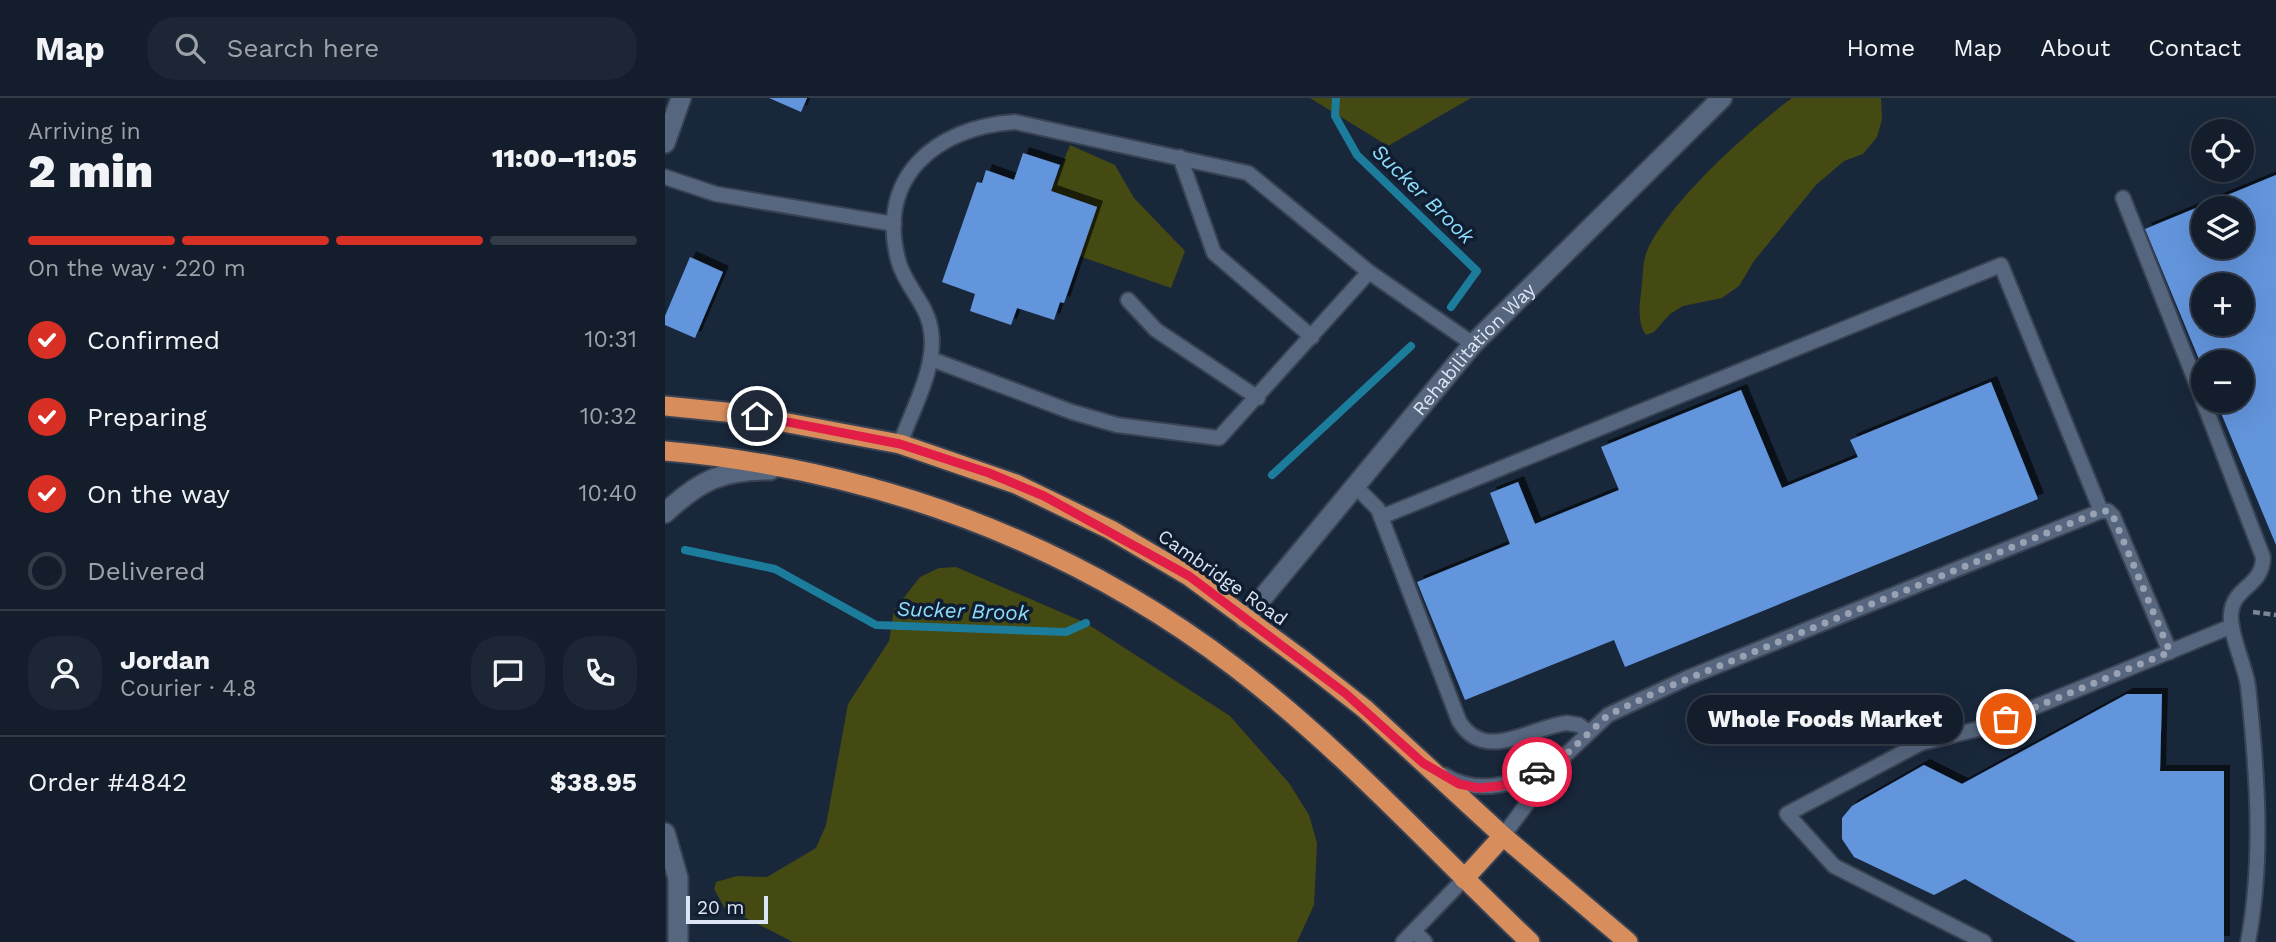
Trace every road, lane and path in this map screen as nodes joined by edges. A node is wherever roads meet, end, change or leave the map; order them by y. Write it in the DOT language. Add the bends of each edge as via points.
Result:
graph roads {
  1 [pos="681,98"];
  2 [pos="1722,98"];
  3 [pos="665,143"];
  4 [pos="1180,157"];
  5 [pos="665,177"];
  6 [pos="2123,198"];
  7 [pos="894,225"];
  8 [pos="1369,272"];
  9 [pos="1128,300"];
  10 [pos="1312,337"];
  11 [pos="1473,344"];
  12 [pos="931,359"];
  13 [pos="2191,371"];
  14 [pos="1258,398"];
  15 [pos="665,406"];
  16 [pos="2208,413"];
  17 [pos="900,444"];
  18 [pos="665,451"];
  19 [pos="824,474"];
  20 [pos="1355,486"];
  21 [pos="2101,511"];
  22 [pos="665,513"];
  23 [pos="1381,517"];
  24 [pos="1245,619"];
  25 [pos="2232,626"];
  26 [pos="2170,652"];
  27 [pos="1587,732"];
  28 [pos="1558,762"];
  29 [pos="1423,763"];
  30 [pos="665,833"];
  31 [pos="1503,836"];
  32 [pos="1464,879"];
  33 [pos="1413,931"];
  34 [pos="677,942"];
  35 [pos="1403,942"];
  36 [pos="1425,942"];
  37 [pos="1530,942"];
  38 [pos="1628,942"];
  39 [pos="1984,942"];
  40 [pos="2248,942"];
  1 -- 3 [label="street"];
  2 -- 11 [label="street, Rehabilitation Way"];
  4 -- 7 [label="lane" via="1015,122 971,130 915,162 902,185"];
  4 -- 8 [label="lane" via="1248,173"];
  4 -- 10 [label="lane" via="1214,253"];
  5 -- 7 [label="lane" via="716,194"];
  6 -- 13 [label="lane"];
  7 -- 12 [label="lane" via="899,262 932,331"];
  8 -- 10 [label="lane"];
  8 -- 11 [label="lane"];
  9 -- 14 [label="lane" via="1156,330"];
  10 -- 14 [label="lane"];
  11 -- 20 [label="street, Rehabilitation Way"];
  12 -- 14 [label="lane" via="1117,425 1208,438 1228,432"];
  12 -- 17 [label="lane"];
  15 -- 17 [label="highway, Cambridge Road" via="735,413"];
  16 -- 25 [label="lane" via="2263,557 2259,578 2234,601"];
  17 -- 24 [label="highway, Cambridge Road" via="1044,496 1179,570"];
  18 -- 19 [label="highway"];
  19 -- 22 [label="street" via="746,470 714,476"];
  19 -- 32 [label="highway" via="969,520 1057,557 1144,604 1269,695"];
  20 -- 23 [label="lane" via="1372,500"];
  20 -- 24 [label="street, Rehabilitation Way"];
  21 -- 23 [label="lane" via="2001,265"];
  21 -- 26 [label="lane" via="2113,516"];
  21 -- 27 [label="lane" via="1688,678 1608,715"];
  23 -- 27 [label="lane" via="1466,732 1478,741 1491,742 1567,723"];
  24 -- 29 [label="highway, Cambridge Road" via="1364,709"];
  25 -- 26 [label="lane"];
  25 -- 40 [label="lane" via="2247,683 2257,805 2257,864"];
  26 -- 39 [label="lane" via="1986,727 1921,743 1787,814 1834,866"];
  27 -- 28 [label="lane"];
  28 -- 29 [label="lane" via="1524,778 1479,788 1459,784"];
  28 -- 31 [label="lane"];
  29 -- 31 [label="highway, Cambridge Road"];
  30 -- 34 [label="street" via="678,878"];
  31 -- 32 [label="highway"];
  31 -- 38 [label="highway, Cambridge Road"];
  32 -- 33 [label="lane"];
  32 -- 37 [label="highway"];
  33 -- 35 [label="lane"];
  33 -- 36 [label="lane"];
}
